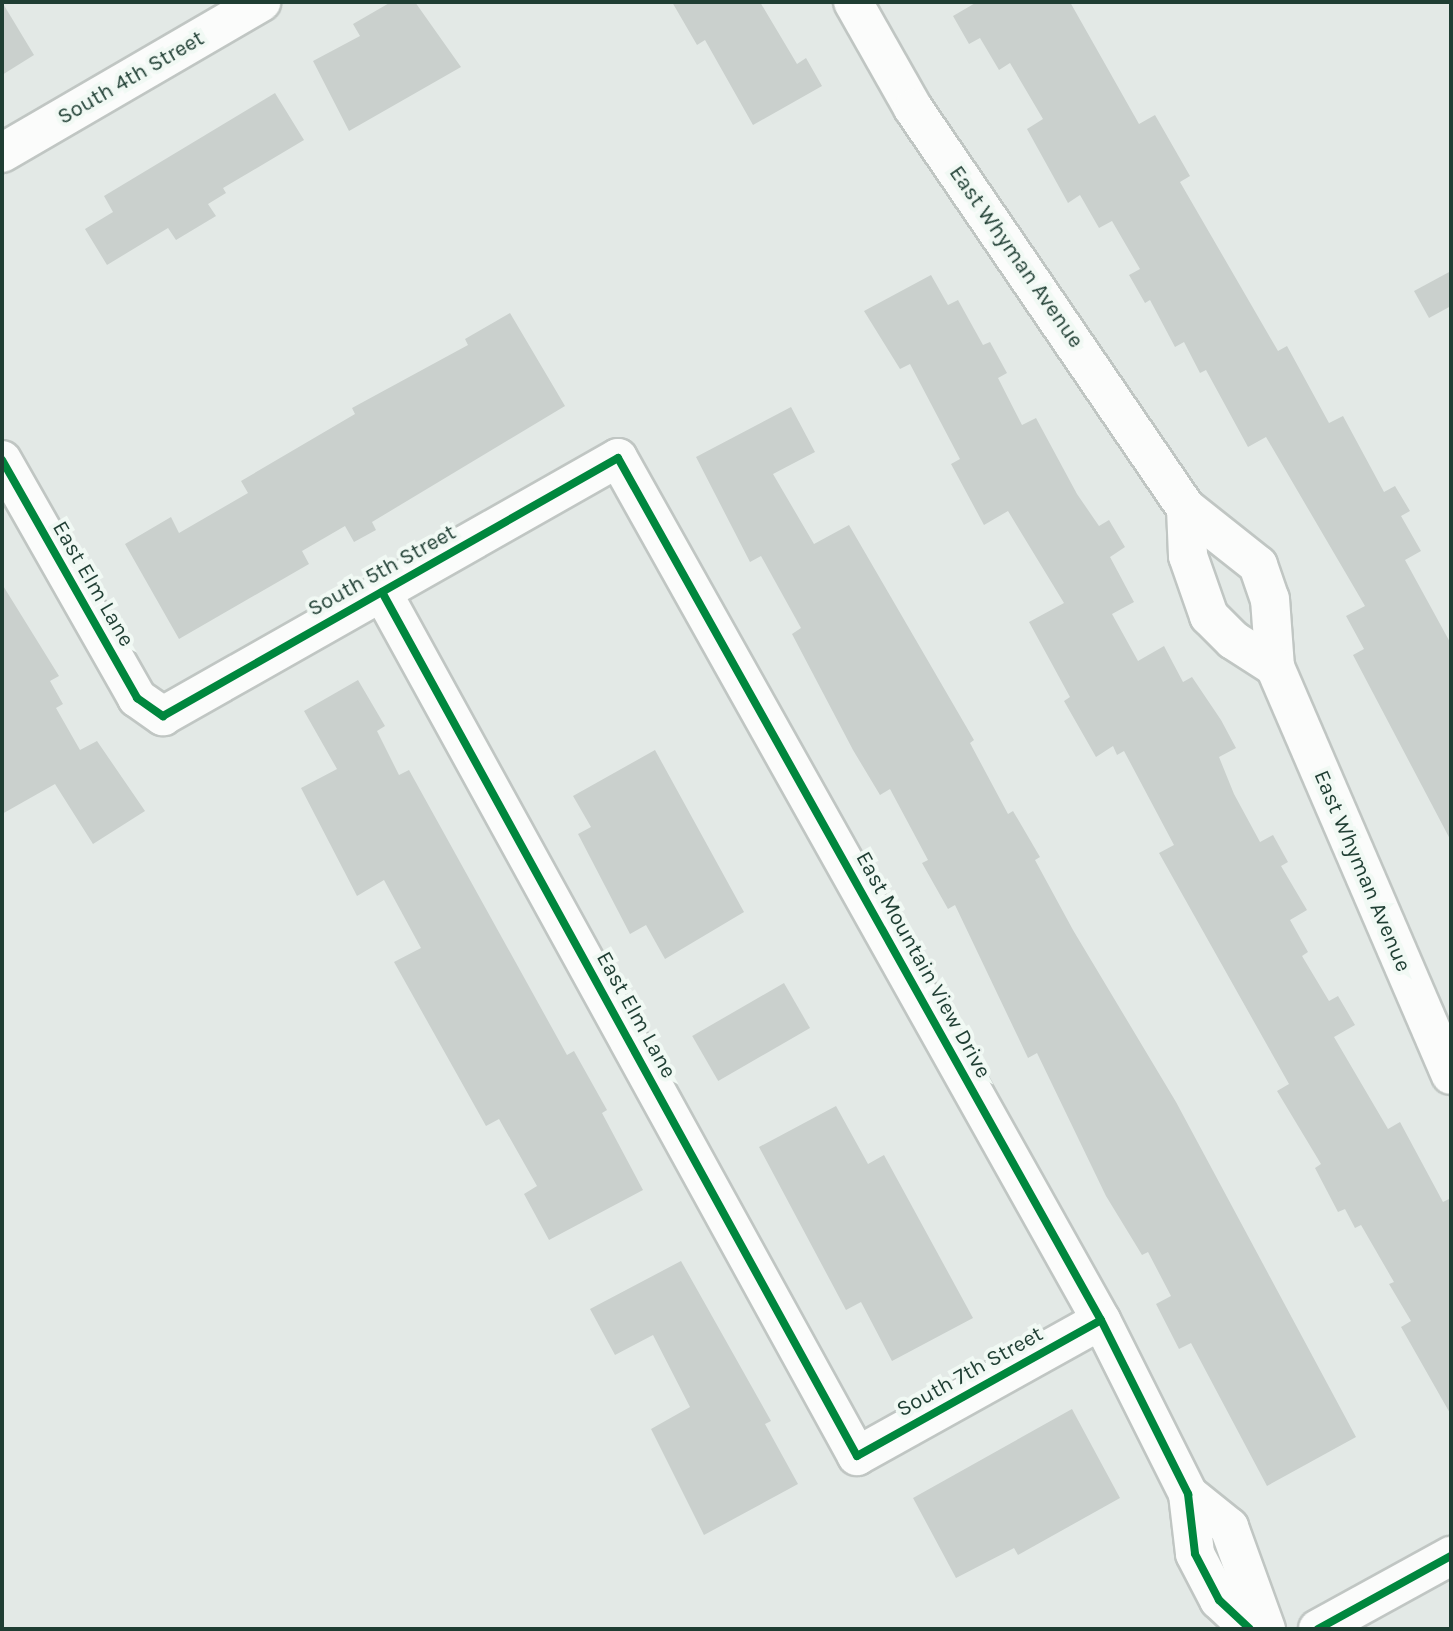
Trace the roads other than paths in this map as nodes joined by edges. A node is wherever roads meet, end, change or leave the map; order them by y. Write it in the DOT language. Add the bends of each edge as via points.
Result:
graph roads {
  1 [pos="261,2"];
  2 [pos="853,2"];
  3 [pos="2,153"];
  4 [pos="618,458"];
  5 [pos="2,460"];
  6 [pos="1186,508"];
  7 [pos="382,592"];
  8 [pos="1275,667"];
  9 [pos="163,716"];
  10 [pos="1451,1075"];
  11 [pos="1101,1320"];
  12 [pos="857,1456"];
  13 [pos="1188,1494"];
  14 [pos="1451,1556"];
  15 [pos="1250,1629"];
  16 [pos="1266,1629"];
  17 [pos="1318,1629"];
  1 -- 3 [label="street, South 4th Street"];
  2 -- 6 [label="street, East Whyman Avenue" via="913,108"];
  4 -- 7 [label="street, South 5th Street"];
  4 -- 11 [label="street, East Mountain View Drive"];
  5 -- 9 [label="street, East Elm Lane" via="137,698"];
  6 -- 8 [label="street" via="1188,556 1209,616 1233,640"];
  6 -- 8 [label="street, East Whyman Avenue" via="1258,565 1270,599"];
  7 -- 9 [label="street, South 5th Street"];
  7 -- 12 [label="street, East Elm Lane"];
  8 -- 10 [label="street, East Whyman Avenue"];
  11 -- 12 [label="street, South 7th Street"];
  11 -- 13 [label="street, East Mountain View Drive"];
  13 -- 15 [label="street" via="1195,1554 1219,1600"];
  13 -- 16 [label="street" via="1229,1527"];
  14 -- 17 [label="street"];
}
